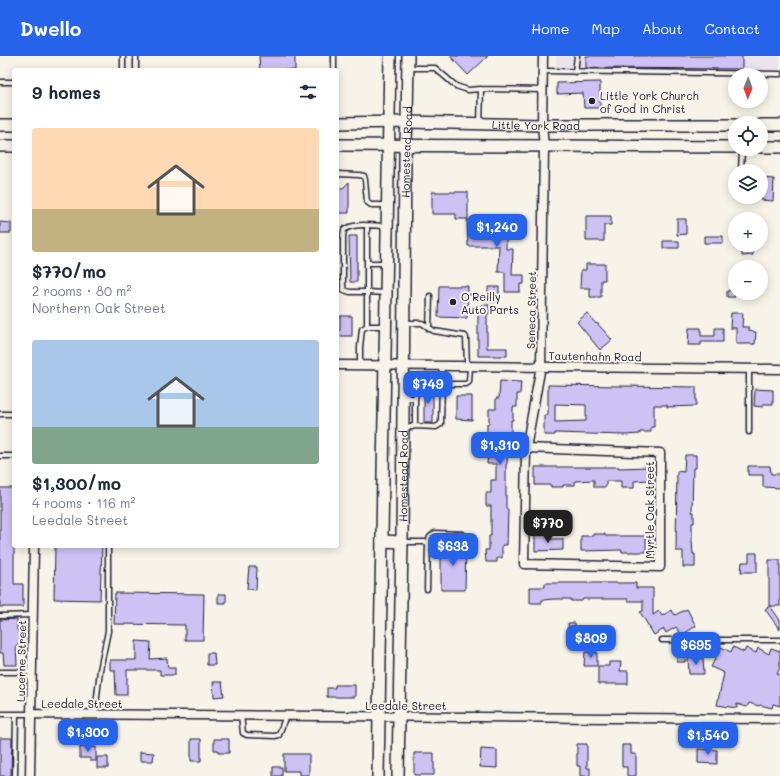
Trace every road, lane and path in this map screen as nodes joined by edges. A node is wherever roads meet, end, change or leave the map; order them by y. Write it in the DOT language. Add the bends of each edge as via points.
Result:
graph roads {
  1 [pos="123,56"];
  2 [pos="136,56"];
  3 [pos="334,56"];
  4 [pos="390,56"];
  5 [pos="408,56"];
  6 [pos="543,56"];
  7 [pos="576,56"];
  8 [pos="123,68"];
  9 [pos="136,68"];
  10 [pos="334,68"];
  11 [pos="408,68"];
  12 [pos="542,71"];
  13 [pos="575,72"];
  14 [pos="780,74"];
  15 [pos="0,82"];
  16 [pos="12,82"];
  17 [pos="481,89"];
  18 [pos="542,90"];
  19 [pos="407,122"];
  20 [pos="339,123"];
  21 [pos="389,123"];
  22 [pos="480,124"];
  23 [pos="0,125"];
  24 [pos="12,125"];
  25 [pos="542,125"];
  26 [pos="728,125"];
  27 [pos="768,125"];
  28 [pos="780,125"];
  29 [pos="388,144"];
  30 [pos="339,145"];
  31 [pos="405,145"];
  32 [pos="0,146"];
  33 [pos="12,146"];
  34 [pos="544,147"];
  35 [pos="728,147"];
  36 [pos="768,147"];
  37 [pos="780,147"];
  38 [pos="339,174"];
  39 [pos="387,206"];
  40 [pos="367,226"];
  41 [pos="387,226"];
  42 [pos="367,263"];
  43 [pos="386,263"];
  44 [pos="367,292"];
  45 [pos="386,293"];
  46 [pos="430,296"];
  47 [pos="404,323"];
  48 [pos="366,326"];
  49 [pos="386,326"];
  50 [pos="429,329"];
  51 [pos="339,365"];
  52 [pos="360,365"];
  53 [pos="385,365"];
  54 [pos="403,366"];
  55 [pos="442,366"];
  56 [pos="468,366"];
  57 [pos="541,366"];
  58 [pos="749,368"];
  59 [pos="780,368"];
  60 [pos="441,382"];
  61 [pos="403,398"];
  62 [pos="415,400"];
  63 [pos="0,414"];
  64 [pos="12,414"];
  65 [pos="414,426"];
  66 [pos="403,427"];
  67 [pos="749,432"];
  68 [pos="526,448"];
  69 [pos="0,456"];
  70 [pos="12,456"];
  71 [pos="462,534"];
  72 [pos="382,540"];
  73 [pos="402,542"];
  74 [pos="428,542"];
  75 [pos="34,548"];
  76 [pos="108,548"];
  77 [pos="660,567"];
  78 [pos="427,589"];
  79 [pos="33,615"];
  80 [pos="0,616"];
  81 [pos="662,640"];
  82 [pos="780,640"];
  83 [pos="0,672"];
  84 [pos="32,672"];
  85 [pos="0,714"];
  86 [pos="16,714"];
  87 [pos="31,714"];
  88 [pos="95,714"];
  89 [pos="241,715"];
  90 [pos="286,715"];
  91 [pos="378,716"];
  92 [pos="398,716"];
  93 [pos="780,719"];
  94 [pos="15,776"];
  95 [pos="30,776"];
  96 [pos="378,776"];
  97 [pos="398,776"];
  1 -- 8 [label="lane"];
  2 -- 9 [label="lane"];
  3 -- 10 [label="lane"];
  4 -- 21 [label="main road, Homestead Road"];
  5 -- 11 [label="main road, Homestead Road"];
  6 -- 12 [label="street, Seneca Street"];
  7 -- 13 [label="lane"];
  11 -- 17 [label="lane" via="435,68 456,86 468,90"];
  11 -- 19 [label="main road, Homestead Road"];
  12 -- 13 [label="lane"];
  12 -- 18 [label="street, Seneca Street"];
  13 -- 14 [label="lane"];
  15 -- 16 [label="lane"];
  17 -- 18 [label="lane"];
  17 -- 22 [label="lane"];
  18 -- 25 [label="street, Seneca Street"];
  19 -- 21 [label="main road, Little York Road"];
  19 -- 22 [label="main road, Little York Road"];
  19 -- 31 [label="main road, Homestead Road"];
  20 -- 21 [label="main road, Little York Road"];
  21 -- 29 [label="main road, Homestead Road"];
  22 -- 25 [label="main road, Little York Road"];
  23 -- 24 [label="main road"];
  25 -- 26 [label="main road, Little York Road"];
  25 -- 34 [label="street, Seneca Street"];
  27 -- 28 [label="main road"];
  29 -- 30 [label="main road, Little York Road"];
  29 -- 31 [label="main road, Little York Road"];
  29 -- 39 [label="main road, Homestead Road"];
  31 -- 34 [label="main road, Little York Road"];
  31 -- 47 [label="main road, Homestead Road"];
  32 -- 33 [label="main road"];
  34 -- 35 [label="main road, Little York Road"];
  34 -- 57 [label="street, Seneca Street"];
  36 -- 37 [label="main road"];
  38 -- 39 [label="lane" via="364,176 367,202"];
  39 -- 41 [label="main road, Homestead Road"];
  40 -- 41 [label="lane"];
  40 -- 42 [label="lane"];
  40 -- 44 [label="lane" via="348,227 344,230 343,286 344,290 350,292"];
  41 -- 43 [label="main road, Homestead Road"];
  42 -- 43 [label="lane"];
  42 -- 44 [label="lane"];
  43 -- 45 [label="main road, Homestead Road"];
  44 -- 45 [label="lane"];
  44 -- 48 [label="lane"];
  45 -- 49 [label="main road, Homestead Road"];
  46 -- 50 [label="lane"];
  47 -- 50 [label="lane" via="422,323"];
  47 -- 54 [label="main road, Homestead Road"];
  48 -- 49 [label="lane"];
  48 -- 52 [label="lane" via="361,333"];
  49 -- 53 [label="main road, Homestead Road"];
  50 -- 56 [label="lane" via="465,336"];
  51 -- 52 [label="street, Tautenhahn Road"];
  52 -- 53 [label="street, Tautenhahn Road"];
  53 -- 54 [label="street, Tautenhahn Road"];
  53 -- 72 [label="main road, Homestead Road"];
  54 -- 55 [label="street, Tautenhahn Road"];
  54 -- 61 [label="main road, Homestead Road"];
  55 -- 56 [label="street, Tautenhahn Road"];
  55 -- 60 [label="lane"];
  56 -- 57 [label="street, Tautenhahn Road"];
  56 -- 60 [label="lane" via="469,380 466,384"];
  57 -- 58 [label="street, Tautenhahn Road"];
  57 -- 68 [label="street, Seneca Street"];
  58 -- 59 [label="street, Tautenhahn Road"];
  58 -- 67 [label="lane"];
  60 -- 62 [label="lane" via="419,382"];
  60 -- 65 [label="lane" via="440,424 436,427"];
  61 -- 62 [label="lane"];
  61 -- 66 [label="main road, Homestead Road"];
  62 -- 65 [label="lane"];
  63 -- 64 [label="lane"];
  65 -- 66 [label="lane"];
  66 -- 73 [label="main road, Homestead Road"];
  68 -- 77 [label="street, Myrtle Oak Street" via="660,453"];
  68 -- 77 [label="street, Seneca Street" via="524,564"];
  69 -- 70 [label="lane"];
  71 -- 74 [label="lane" via="435,533"];
  72 -- 73 [label="main road"];
  72 -- 91 [label="main road, Homestead Road"];
  73 -- 74 [label="lane"];
  73 -- 92 [label="main road, Homestead Road"];
  74 -- 78 [label="lane"];
  75 -- 79 [label="street, Lucerne Street"];
  76 -- 88 [label="lane" via="108,632"];
  79 -- 80 [label="lane"];
  79 -- 84 [label="street, Lucerne Street"];
  81 -- 82 [label="lane"];
  83 -- 84 [label="lane"];
  84 -- 87 [label="street, Lucerne Street"];
  85 -- 86 [label="lane"];
  86 -- 87 [label="lane"];
  86 -- 94 [label="lane"];
  87 -- 88 [label="street, Leedale Street"];
  87 -- 95 [label="street, Lucerne Street"];
  88 -- 89 [label="street, Leedale Street"];
  89 -- 90 [label="street, Leedale Street"];
  89 -- 90 [label="lane" via="243,733 275,736 281,732"];
  90 -- 91 [label="street, Leedale Street"];
  91 -- 92 [label="street, Leedale Street"];
  91 -- 96 [label="main road, Homestead Road"];
  92 -- 93 [label="street, Leedale Street"];
  92 -- 97 [label="main road, Homestead Road"];
}
